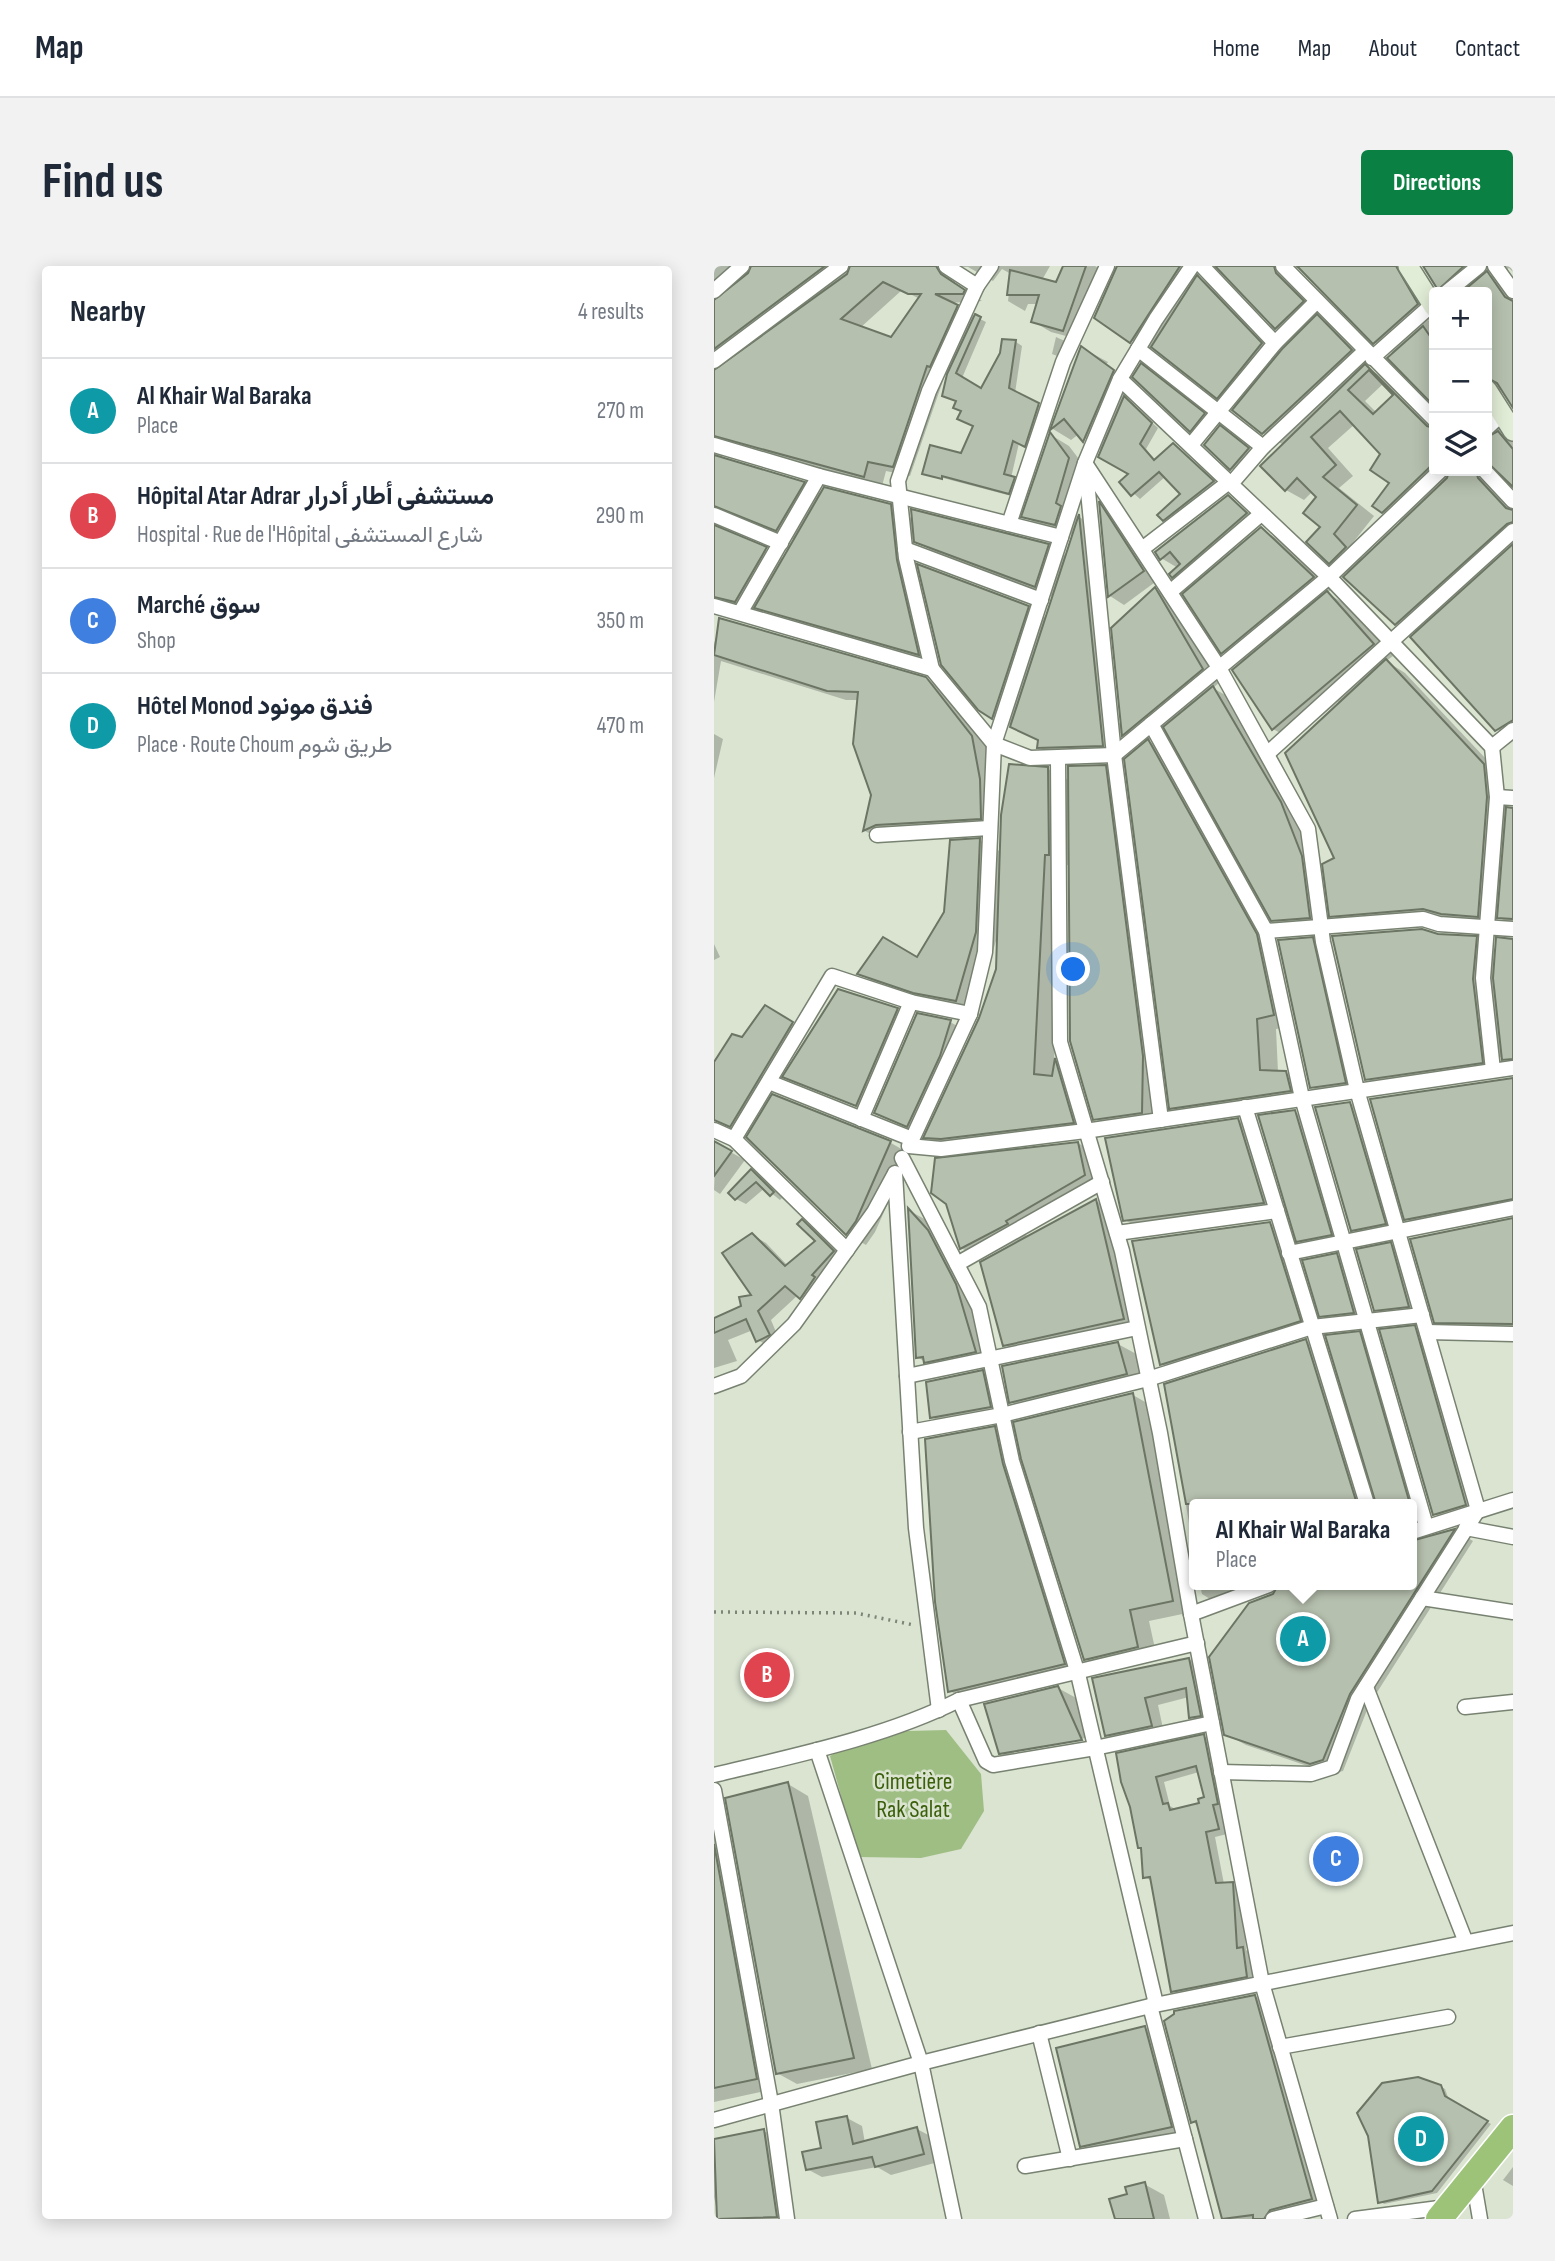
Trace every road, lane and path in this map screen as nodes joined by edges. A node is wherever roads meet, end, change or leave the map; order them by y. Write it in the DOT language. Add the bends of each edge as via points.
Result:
graph roads {
  1 [pos="742,266"];
  2 [pos="841,266"];
  3 [pos="946,266"];
  4 [pos="991,266"];
  5 [pos="1107,266"];
  6 [pos="1192,266"];
  7 [pos="1202,266"];
  8 [pos="1283,266"];
  9 [pos="1408,266"];
  10 [pos="1479,266"];
  11 [pos="1495,266"];
  12 [pos="977,286"];
  13 [pos="1454,287"];
  14 [pos="714,291"];
  15 [pos="1513,291"];
  16 [pos="1429,292"];
  17 [pos="1317,301"];
  18 [pos="1429,308"];
  19 [pos="1275,343"];
  20 [pos="1138,349"];
  21 [pos="1369,354"];
  22 [pos="714,361"];
  23 [pos="1120,379"];
  24 [pos="1492,397"];
  25 [pos="1219,413"];
  26 [pos="1429,414"];
  27 [pos="1508,419"];
  28 [pos="714,445"];
  29 [pos="1191,445"];
  30 [pos="1263,447"];
  31 [pos="1085,463"];
  32 [pos="1435,476"];
  33 [pos="1490,476"];
  34 [pos="819,477"];
  35 [pos="1230,483"];
  36 [pos="899,496"];
  37 [pos="1513,501"];
  38 [pos="1260,514"];
  39 [pos="714,515"];
  40 [pos="1009,524"];
  41 [pos="1513,531"];
  42 [pos="1061,537"];
  43 [pos="780,543"];
  44 [pos="905,549"];
  45 [pos="1142,549"];
  46 [pos="1329,577"];
  47 [pos="1170,592"];
  48 [pos="1041,600"];
  49 [pos="714,606"];
  50 [pos="740,613"];
  51 [pos="1393,643"];
  52 [pos="1218,666"];
  53 [pos="932,669"];
  54 [pos="1151,723"];
  55 [pos="1513,730"];
  56 [pos="994,744"];
  57 [pos="1492,747"];
  58 [pos="1267,754"];
  59 [pos="1114,755"];
  60 [pos="1058,760"];
  61 [pos="1497,797"];
  62 [pos="1513,798"];
  63 [pos="989,828"];
  64 [pos="877,835"];
  65 [pos="1321,926"];
  66 [pos="1487,928"];
  67 [pos="1513,929"];
  68 [pos="1266,932"];
  69 [pos="911,1002"];
  70 [pos="970,1014"];
  71 [pos="1513,1068"];
  72 [pos="1493,1070"];
  73 [pos="769,1082"];
  74 [pos="1357,1090"];
  75 [pos="1302,1098"];
  76 [pos="1245,1107"];
  77 [pos="861,1119"];
  78 [pos="1161,1120"];
  79 [pos="714,1130"];
  80 [pos="1085,1131"];
  81 [pos="734,1139"];
  82 [pos="908,1148"];
  83 [pos="895,1173"];
  84 [pos="1102,1182"];
  85 [pos="1513,1208"];
  86 [pos="1277,1211"];
  87 [pos="1397,1231"];
  88 [pos="1117,1233"];
  89 [pos="1344,1242"];
  90 [pos="847,1250"];
  91 [pos="1289,1253"];
  92 [pos="957,1264"];
  93 [pos="1422,1315"];
  94 [pos="1367,1321"];
  95 [pos="1312,1327"];
  96 [pos="1137,1328"];
  97 [pos="1427,1332"];
  98 [pos="1513,1334"];
  99 [pos="990,1359"];
  100 [pos="906,1376"];
  101 [pos="1148,1379"];
  102 [pos="714,1386"];
  103 [pos="1002,1415"];
  104 [pos="910,1432"];
  105 [pos="1365,1499"];
  106 [pos="1513,1500"];
  107 [pos="1478,1510"];
  108 [pos="1426,1526"];
  109 [pos="1466,1528"];
  110 [pos="1417,1530"];
  111 [pos="1513,1537"];
  112 [pos="1256,1590"];
  113 [pos="1422,1598"];
  114 [pos="714,1612"];
  115 [pos="1513,1612"];
  116 [pos="1191,1614"];
  117 [pos="929,1628"];
  118 [pos="1197,1643"];
  119 [pos="1077,1674"];
  120 [pos="1366,1687"];
  121 [pos="959,1700"];
  122 [pos="1513,1702"];
  123 [pos="1465,1707"];
  124 [pos="939,1710"];
  125 [pos="1212,1723"];
  126 [pos="1095,1748"];
  127 [pos="817,1750"];
  128 [pos="1221,1772"];
  129 [pos="714,1775"];
  130 [pos="714,1790"];
  131 [pos="1513,1933"];
  132 [pos="1465,1940"];
  133 [pos="1262,1983"];
  134 [pos="1153,2005"];
  135 [pos="1448,2017"];
  136 [pos="1039,2033"];
  137 [pos="1280,2047"];
  138 [pos="921,2063"];
  139 [pos="771,2103"];
  140 [pos="714,2120"];
  141 [pos="1513,2128"];
  142 [pos="1185,2139"];
  143 [pos="1070,2159"];
  144 [pos="1026,2166"];
  145 [pos="1473,2178"];
  146 [pos="1328,2213"];
  147 [pos="1444,2213"];
  148 [pos="787,2219"];
  149 [pos="954,2219"];
  150 [pos="1206,2219"];
  151 [pos="1273,2219"];
  152 [pos="1354,2219"];
  153 [pos="1480,2219"];
  1 -- 14 [label="street"];
  2 -- 22 [label="street"];
  3 -- 12 [label="street"];
  4 -- 12 [label="street"];
  5 -- 40 [label="street" via="1063,362"];
  6 -- 20 [label="street"];
  7 -- 19 [label="street"];
  8 -- 17 [label="street"];
  9 -- 16 [label="street"];
  10 -- 13 [label="street"];
  11 -- 15 [label="street"];
  12 -- 36 [label="street" via="929,391 898,481"];
  17 -- 19 [label="street"];
  17 -- 21 [label="street"];
  18 -- 21 [label="street"];
  19 -- 25 [label="street"];
  20 -- 23 [label="street"];
  20 -- 25 [label="street"];
  21 -- 26 [label="street"];
  21 -- 30 [label="street"];
  23 -- 29 [label="street"];
  23 -- 31 [label="street"];
  24 -- 27 [label="street"];
  25 -- 29 [label="street"];
  25 -- 30 [label="street"];
  28 -- 34 [label="street"];
  29 -- 35 [label="street"];
  30 -- 35 [label="street"];
  31 -- 42 [label="street"];
  31 -- 45 [label="street"];
  31 -- 59 [label="street"];
  32 -- 46 [label="street"];
  33 -- 37 [label="street"];
  34 -- 36 [label="street"];
  34 -- 43 [label="street"];
  35 -- 38 [label="street"];
  35 -- 45 [label="street"];
  36 -- 40 [label="street"];
  36 -- 44 [label="street"];
  38 -- 46 [label="street"];
  38 -- 47 [label="street"];
  39 -- 43 [label="street"];
  40 -- 42 [label="street"];
  41 -- 51 [label="street"];
  42 -- 48 [label="street"];
  43 -- 50 [label="street"];
  44 -- 48 [label="street"];
  44 -- 53 [label="street"];
  45 -- 47 [label="street"];
  46 -- 51 [label="street"];
  46 -- 52 [label="street"];
  47 -- 52 [label="street"];
  48 -- 56 [label="street"];
  49 -- 50 [label="street"];
  50 -- 53 [label="street"];
  51 -- 57 [label="street"];
  51 -- 58 [label="street"];
  52 -- 54 [label="street"];
  52 -- 58 [label="street"];
  53 -- 56 [label="street"];
  54 -- 59 [label="street"];
  54 -- 68 [label="street"];
  55 -- 57 [label="street"];
  56 -- 60 [label="street" via="1030,758"];
  56 -- 63 [label="street"];
  57 -- 61 [label="street"];
  58 -- 65 [label="street" via="1308,830"];
  59 -- 60 [label="street"];
  59 -- 78 [label="street"];
  60 -- 80 [label="street" via="1060,1042"];
  61 -- 62 [label="street"];
  61 -- 66 [label="street"];
  63 -- 64 [label="street"];
  63 -- 70 [label="street" via="985,952"];
  65 -- 66 [label="street" via="1423,919"];
  65 -- 68 [label="street"];
  65 -- 74 [label="street"];
  66 -- 67 [label="street"];
  66 -- 72 [label="street" via="1483,978"];
  68 -- 75 [label="street"];
  69 -- 70 [label="street"];
  69 -- 73 [label="street" via="832,976"];
  69 -- 77 [label="street"];
  70 -- 82 [label="street"];
  71 -- 72 [label="street"];
  72 -- 74 [label="street"];
  73 -- 77 [label="street"];
  73 -- 81 [label="street"];
  74 -- 75 [label="street"];
  74 -- 87 [label="street"];
  75 -- 76 [label="street"];
  75 -- 89 [label="street"];
  76 -- 78 [label="street"];
  76 -- 86 [label="street"];
  77 -- 82 [label="street"];
  78 -- 80 [label="street"];
  79 -- 81 [label="street"];
  80 -- 82 [label="street" via="941,1149"];
  80 -- 84 [label="street"];
  81 -- 90 [label="street"];
  82 -- 83 [label="street"];
  82 -- 92 [label="street"];
  83 -- 90 [label="street"];
  83 -- 100 [label="street"];
  84 -- 88 [label="street"];
  84 -- 92 [label="street"];
  85 -- 87 [label="street"];
  86 -- 88 [label="street"];
  86 -- 91 [label="street"];
  87 -- 89 [label="street"];
  87 -- 93 [label="street"];
  88 -- 96 [label="street"];
  89 -- 91 [label="street"];
  89 -- 94 [label="street"];
  90 -- 102 [label="street" via="794,1324 741,1376"];
  91 -- 95 [label="street"];
  92 -- 99 [label="street" via="979,1307"];
  93 -- 94 [label="street"];
  93 -- 97 [label="street"];
  94 -- 95 [label="street"];
  94 -- 108 [label="street"];
  95 -- 101 [label="street"];
  95 -- 105 [label="street"];
  96 -- 99 [label="street"];
  96 -- 101 [label="street"];
  97 -- 98 [label="street"];
  97 -- 107 [label="street"];
  99 -- 100 [label="street"];
  99 -- 103 [label="street"];
  100 -- 104 [label="street"];
  101 -- 103 [label="street"];
  101 -- 116 [label="street"];
  103 -- 104 [label="street"];
  103 -- 119 [label="street"];
  104 -- 117 [label="street"];
  106 -- 107 [label="street"];
  107 -- 108 [label="street"];
  107 -- 109 [label="street"];
  108 -- 110 [label="street"];
  109 -- 111 [label="street"];
  109 -- 113 [label="street"];
  112 -- 116 [label="street"];
  113 -- 115 [label="street"];
  113 -- 120 [label="street"];
  114 -- 117 [label="path" via="856,1613"];
  116 -- 118 [label="street"];
  117 -- 124 [label="street"];
  118 -- 119 [label="street"];
  118 -- 125 [label="street"];
  119 -- 121 [label="street"];
  119 -- 126 [label="street"];
  120 -- 128 [label="street" via="1333,1768 1311,1774"];
  120 -- 132 [label="street"];
  121 -- 124 [label="street"];
  121 -- 126 [label="street" via="986,1761 993,1765"];
  122 -- 123 [label="street"];
  124 -- 127 [label="street"];
  125 -- 126 [label="street"];
  125 -- 128 [label="street"];
  126 -- 134 [label="street"];
  127 -- 129 [label="street"];
  127 -- 138 [label="street"];
  128 -- 133 [label="street"];
  130 -- 139 [label="street"];
  131 -- 132 [label="street"];
  132 -- 133 [label="street"];
  133 -- 134 [label="street"];
  133 -- 137 [label="street"];
  134 -- 136 [label="street"];
  134 -- 142 [label="street"];
  135 -- 137 [label="street"];
  136 -- 138 [label="street"];
  136 -- 143 [label="street"];
  137 -- 146 [label="street"];
  138 -- 139 [label="street"];
  138 -- 149 [label="street"];
  139 -- 140 [label="street"];
  139 -- 148 [label="street"];
  141 -- 145 [label="highway"];
  142 -- 143 [label="street"];
  142 -- 150 [label="street"];
  143 -- 144 [label="street"];
  145 -- 147 [label="highway"];
  145 -- 153 [label="street"];
  146 -- 151 [label="street"];
  147 -- 152 [label="street"];
}
